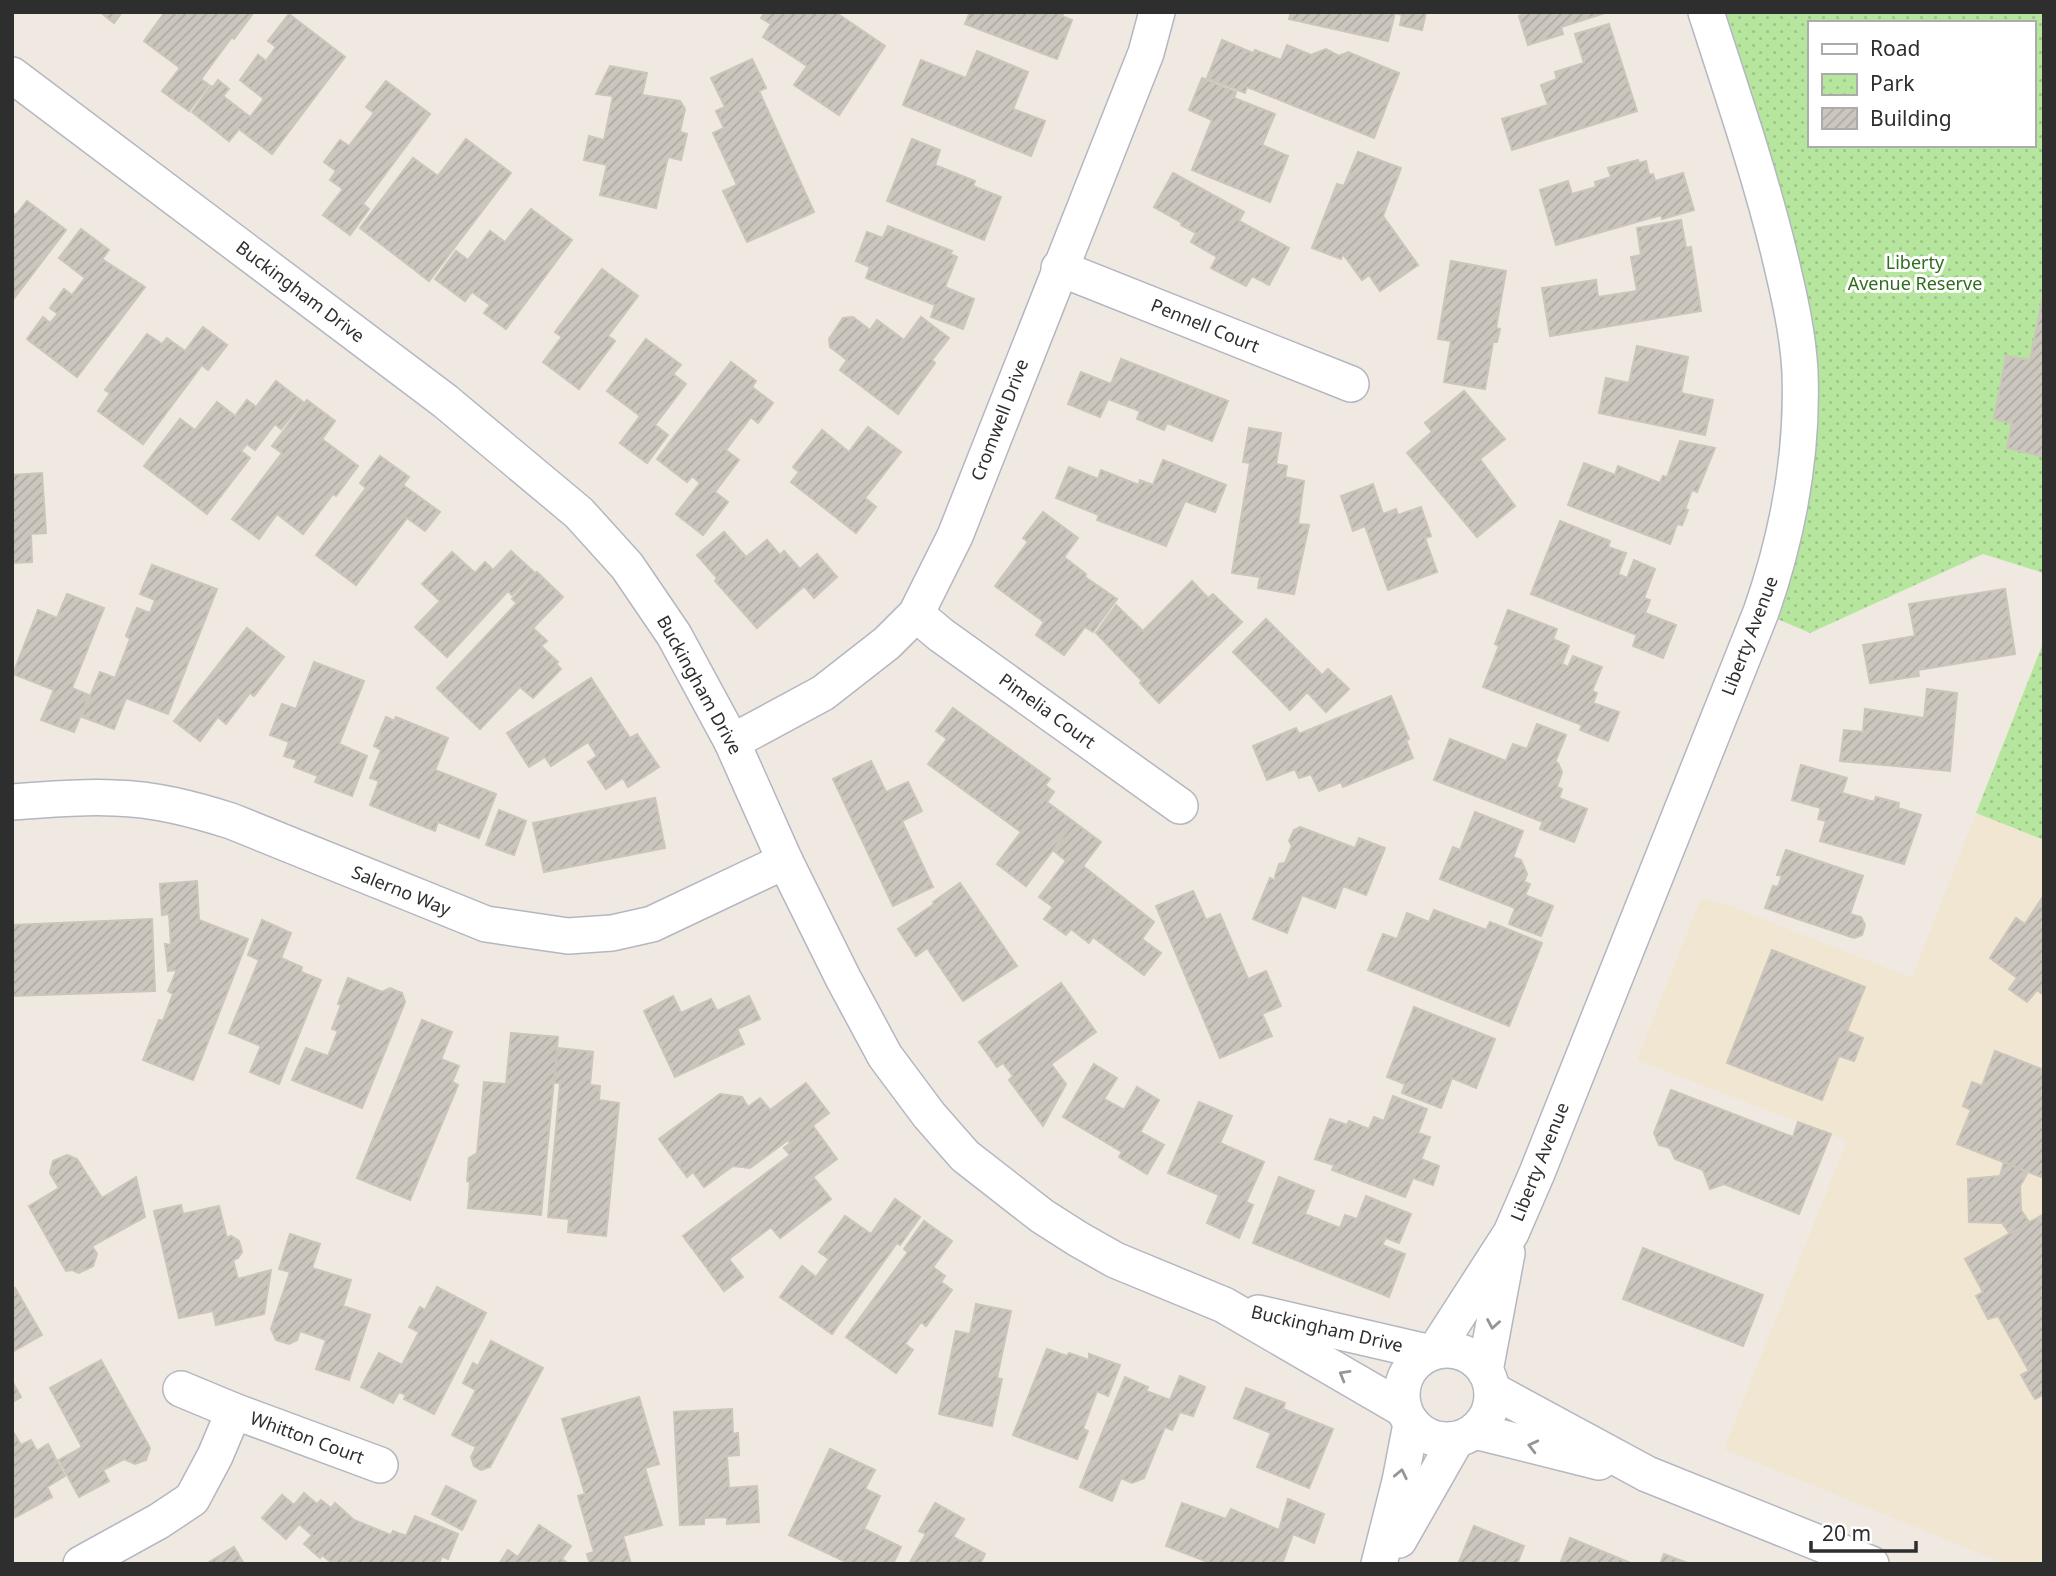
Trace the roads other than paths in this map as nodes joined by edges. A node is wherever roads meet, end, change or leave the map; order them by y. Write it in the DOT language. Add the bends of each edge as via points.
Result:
graph roads {
  1 [pos="1157,12"];
  2 [pos="1706,12"];
  3 [pos="12,75"];
  4 [pos="1059,268"];
  5 [pos="1351,384"];
  6 [pos="916,614"];
  7 [pos="732,741"];
  8 [pos="12,802"];
  9 [pos="1180,806"];
  10 [pos="785,862"];
  11 [pos="1511,1233"];
  12 [pos="1224,1305"];
  13 [pos="1433,1352"];
  14 [pos="1489,1381"];
  15 [pos="181,1389"];
  16 [pos="233,1411"];
  17 [pos="1407,1417"];
  18 [pos="1465,1435"];
  19 [pos="380,1465"];
  20 [pos="1647,1474"];
  21 [pos="81,1564"];
  22 [pos="1379,1564"];
  23 [pos="1386,1564"];
  24 [pos="1871,1564"];
  1 -- 4 [label="street, Cromwell Drive" via="1146,52"];
  2 -- 11 [label="street, Liberty Avenue" via="1763,188 1792,307 1800,417 1790,510 1761,612"];
  3 -- 7 [label="street, Buckingham Drive" via="445,401 579,513 627,566 674,635"];
  4 -- 5 [label="street, Pennell Court"];
  4 -- 6 [label="street, Cromwell Drive" via="955,536"];
  6 -- 7 [label="street, Cromwell Drive" via="824,693"];
  6 -- 9 [label="street, Pimelia Court"];
  7 -- 10 [label="street, Buckingham Drive"];
  8 -- 10 [label="street, Salerno Way" via="114,798 195,810 486,924 568,936 652,924"];
  10 -- 12 [label="street, Buckingham Drive" via="885,1056 965,1156 1078,1239 1115,1260"];
  11 -- 13 [label="street, Liberty Avenue"];
  11 -- 14 [label="street, Liberty Avenue, one-way"];
  12 -- 13 [label="street, Buckingham Drive"];
  17 -- 12 [label="street, Buckingham Drive, one-way"];
  13 -- 14 [label="street" via="1458,1351 1478,1362"];
  13 -- 17 [label="street" via="1419,1359 1403,1381 1401,1395"];
  14 -- 18 [label="street" via="1491,1406 1485,1420"];
  14 -- 20 [label="street"];
  15 -- 16 [label="street, Whitton Court"];
  16 -- 19 [label="street, Whitton Court"];
  16 -- 21 [label="street, Whitton Court" via="192,1499"];
  17 -- 18 [label="street" via="1432,1438 1444,1441"];
  22 -- 17 [label="street, one-way" via="1397,1494"];
  20 -- 18 [label="street, one-way"];
  18 -- 23 [label="street"];
  20 -- 24 [label="street"];
}
